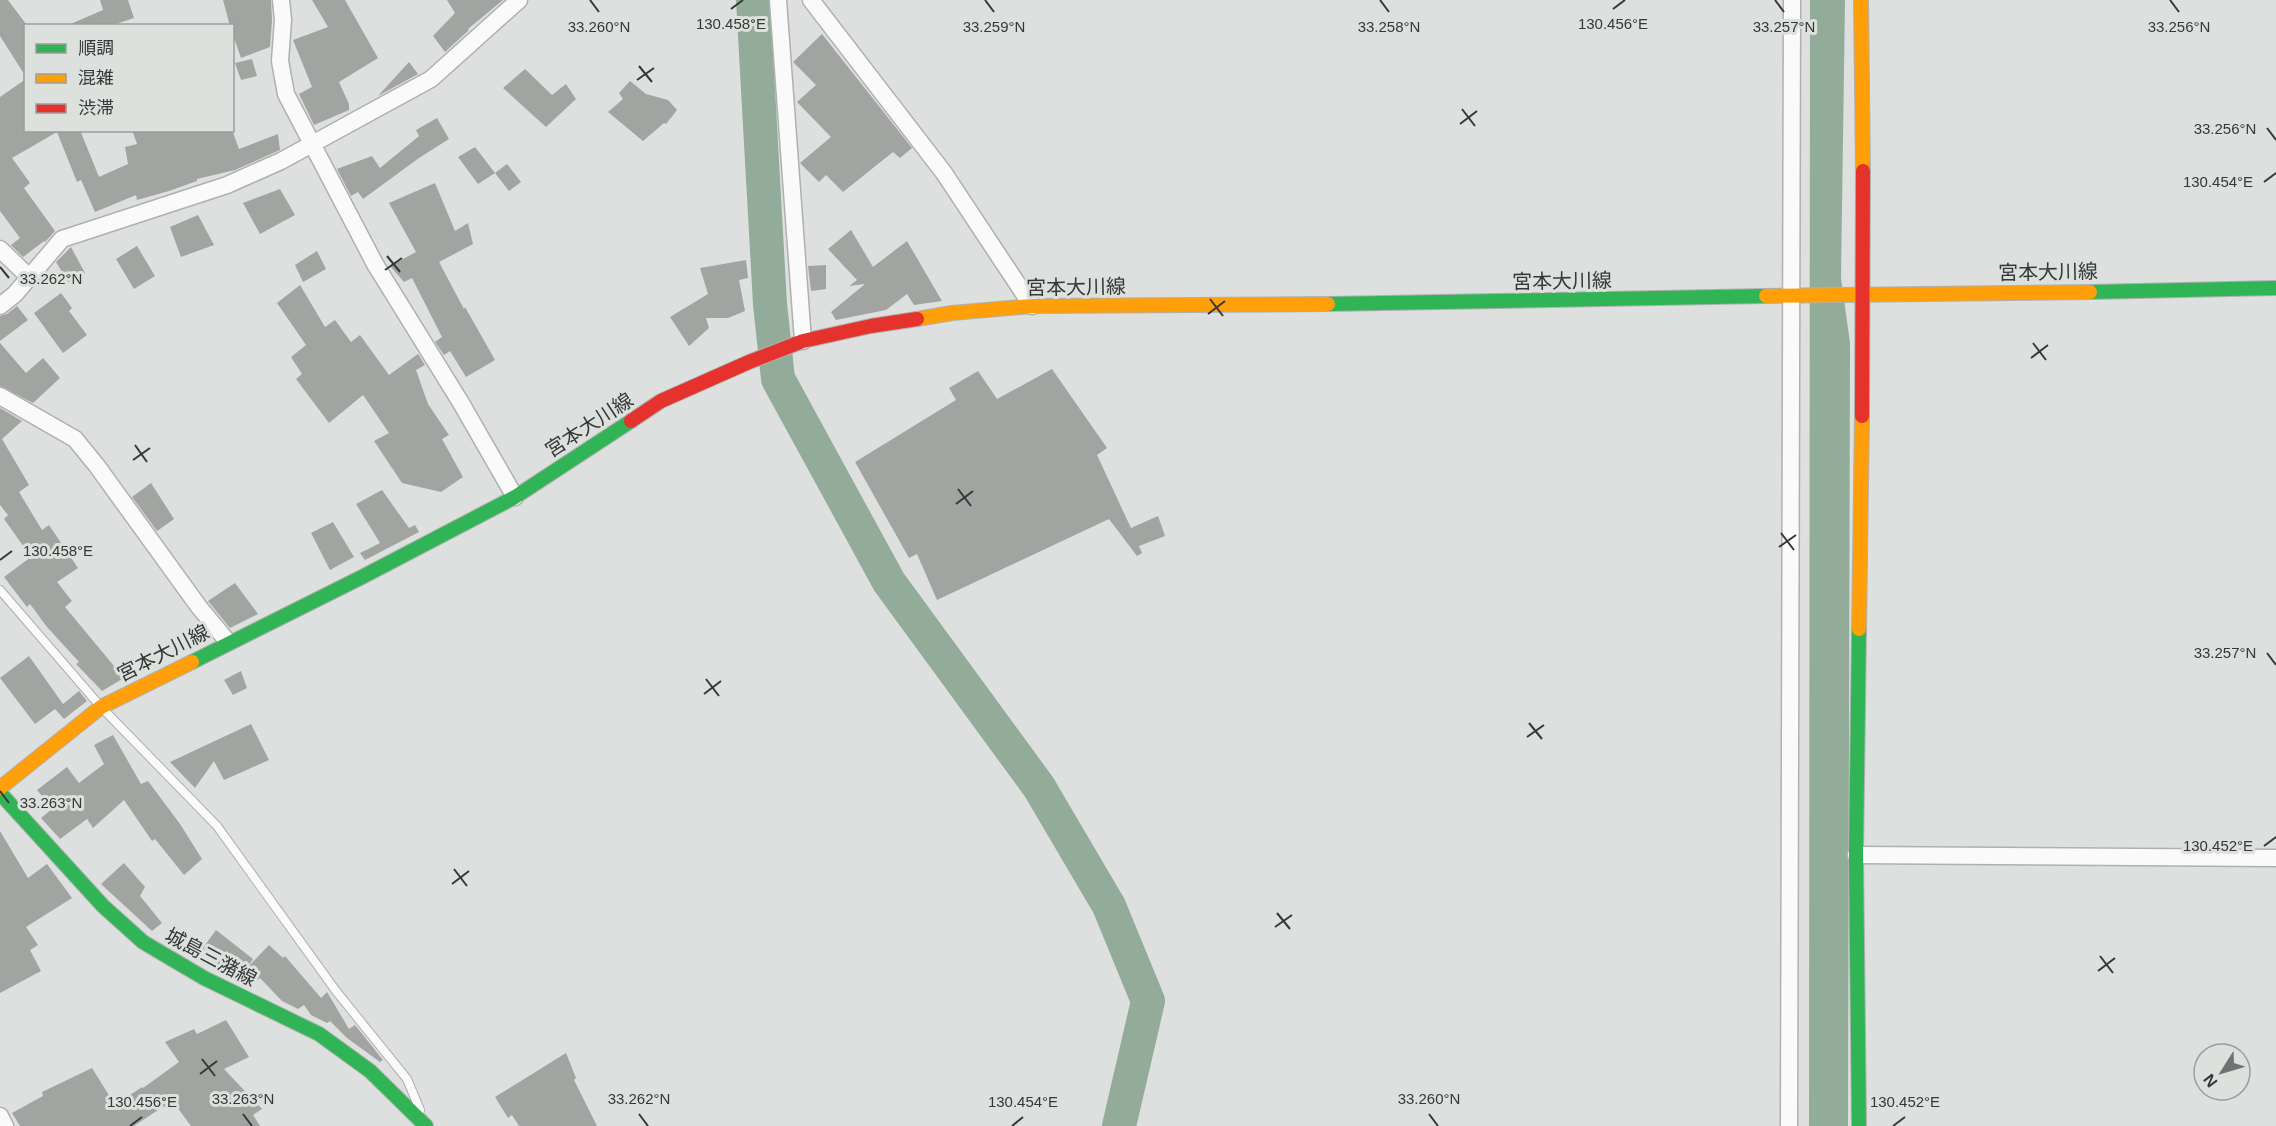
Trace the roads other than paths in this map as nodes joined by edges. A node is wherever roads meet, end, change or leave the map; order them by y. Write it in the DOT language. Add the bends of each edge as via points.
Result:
graph roads {
  1 [pos="280,0"];
  2 [pos="519,0"];
  3 [pos="778,0"];
  4 [pos="811,0"];
  5 [pos="1792,0"];
  6 [pos="1861,0"];
  7 [pos="312,143"];
  8 [pos="0,249"];
  9 [pos="30,278"];
  10 [pos="2276,288"];
  11 [pos="1799,295"];
  12 [pos="1858,295"];
  13 [pos="0,306"];
  14 [pos="1032,306"];
  15 [pos="797,344"];
  16 [pos="0,396"];
  17 [pos="515,497"];
  18 [pos="0,590"];
  19 [pos="228,642"];
  20 [pos="100,707"];
  21 [pos="0,790"];
  22 [pos="1856,855"];
  23 [pos="2276,858"];
  24 [pos="0,1116"];
  25 [pos="6,1126"];
  26 [pos="426,1126"];
  27 [pos="1790,1126"];
  28 [pos="1859,1126"];
  1 -- 7 [label="street" via="280,61 286,94"];
  2 -- 7 [label="street" via="432,79"];
  3 -- 15 [label="street"];
  4 -- 14 [label="street" via="944,172"];
  5 -- 11 [label="street"];
  6 -- 12 [label="main road"];
  7 -- 9 [label="street" via="227,185 62,239"];
  7 -- 17 [label="street" via="375,264"];
  8 -- 9 [label="street"];
  9 -- 13 [label="street"];
  10 -- 12 [label="main road, 宮本大川線"];
  11 -- 12 [label="main road, 宮本大川線"];
  11 -- 14 [label="main road, 宮本大川線" via="1459,303"];
  11 -- 27 [label="street"];
  12 -- 22 [label="main road"];
  14 -- 15 [label="main road, 宮本大川線" via="871,326"];
  15 -- 17 [label="main road, 宮本大川線" via="661,401"];
  16 -- 19 [label="street" via="75,439"];
  17 -- 19 [label="main road, 宮本大川線"];
  18 -- 20 [label="lane"];
  19 -- 20 [label="main road, 宮本大川線"];
  20 -- 21 [label="main road, 宮本大川線"];
  20 -- 26 [label="lane" via="216,826 336,991 407,1079"];
  21 -- 26 [label="main road, 城島三潴線" via="103,906 143,942 204,978 319,1034 370,1071"];
  22 -- 23 [label="street"];
  22 -- 28 [label="main road"];
  24 -- 25 [label="street"];
}
